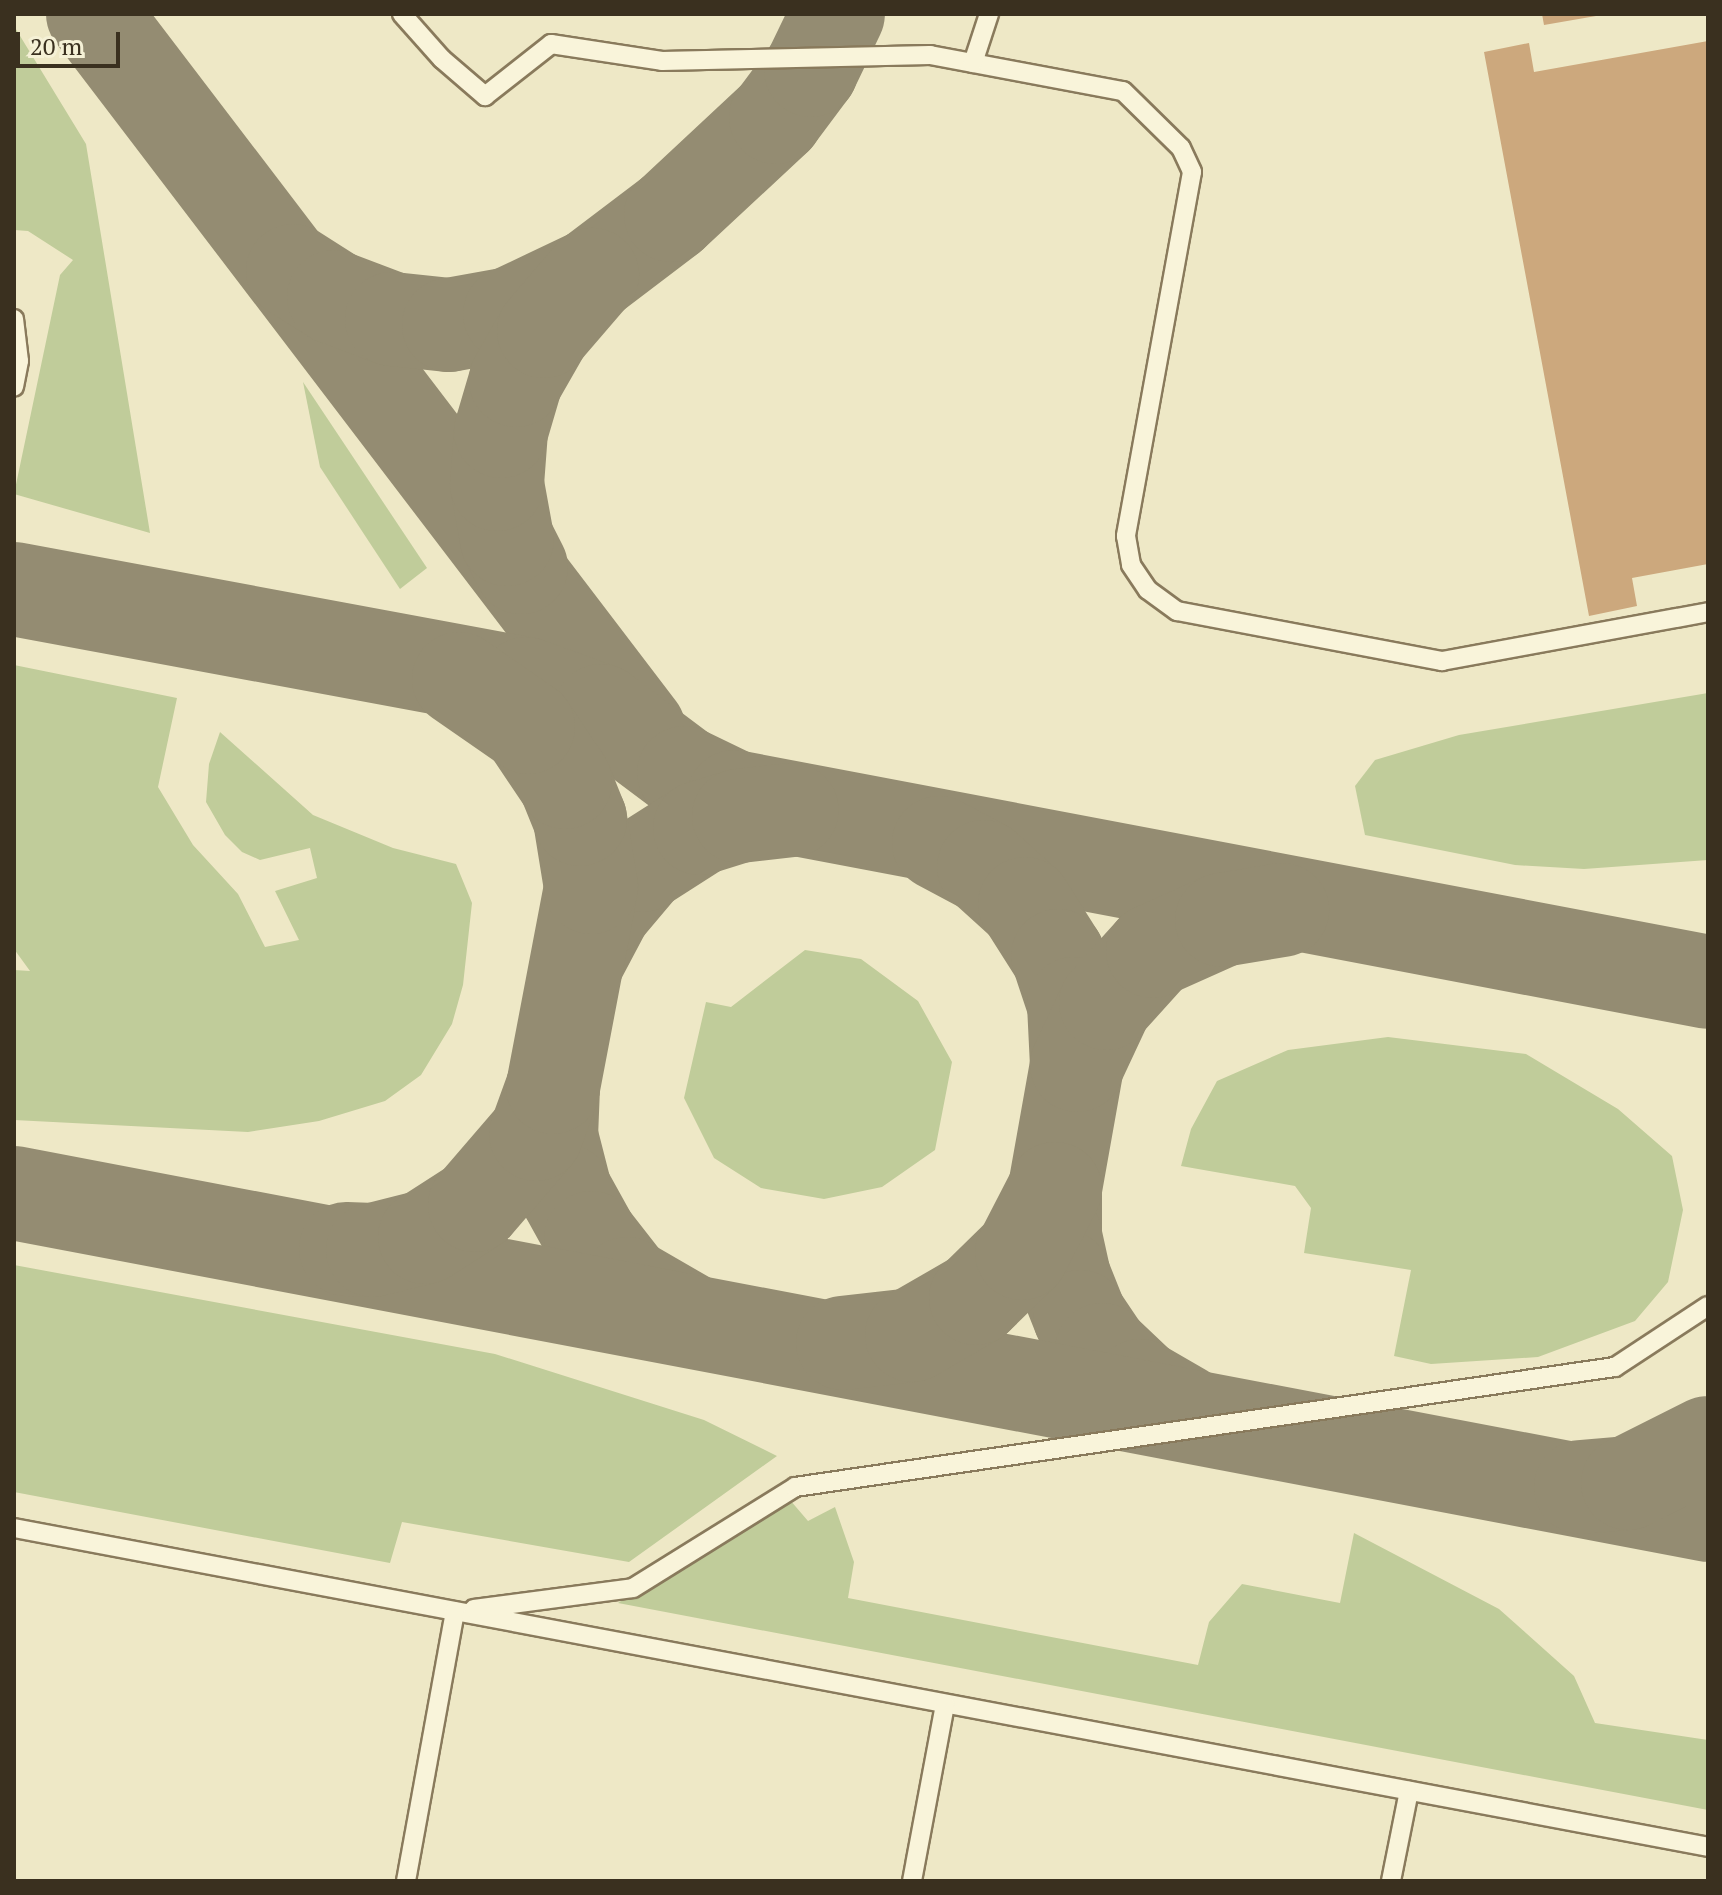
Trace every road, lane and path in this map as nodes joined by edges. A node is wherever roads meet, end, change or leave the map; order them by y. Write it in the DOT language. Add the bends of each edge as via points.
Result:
graph roads {
  1 [pos="403,14"];
  2 [pos="989,14"];
  3 [pos="973,63"];
  4 [pos="14,319"];
  5 [pos="14,387"];
  6 [pos="1708,612"];
  7 [pos="1708,1306"];
  8 [pos="14,1528"];
  9 [pos="455,1611"];
  10 [pos="945,1704"];
  11 [pos="1409,1791"];
  12 [pos="1708,1847"];
  13 [pos="406,1881"];
  14 [pos="912,1881"];
  15 [pos="1391,1881"];
  1 -- 3 [label="lane" via="442,59 485,96 551,44 662,61 930,55"];
  2 -- 3 [label="lane"];
  3 -- 6 [label="lane" via="1123,91 1172,138 1192,172 1126,536 1131,565 1148,590 1177,611 1442,661"];
  4 -- 5 [label="lane" via="19,361"];
  7 -- 9 [label="lane" via="1615,1367 795,1487 633,1588"];
  8 -- 9 [label="lane"];
  9 -- 10 [label="lane"];
  9 -- 13 [label="lane"];
  10 -- 11 [label="lane"];
  10 -- 14 [label="lane"];
  11 -- 12 [label="lane"];
  11 -- 15 [label="lane"];
}
